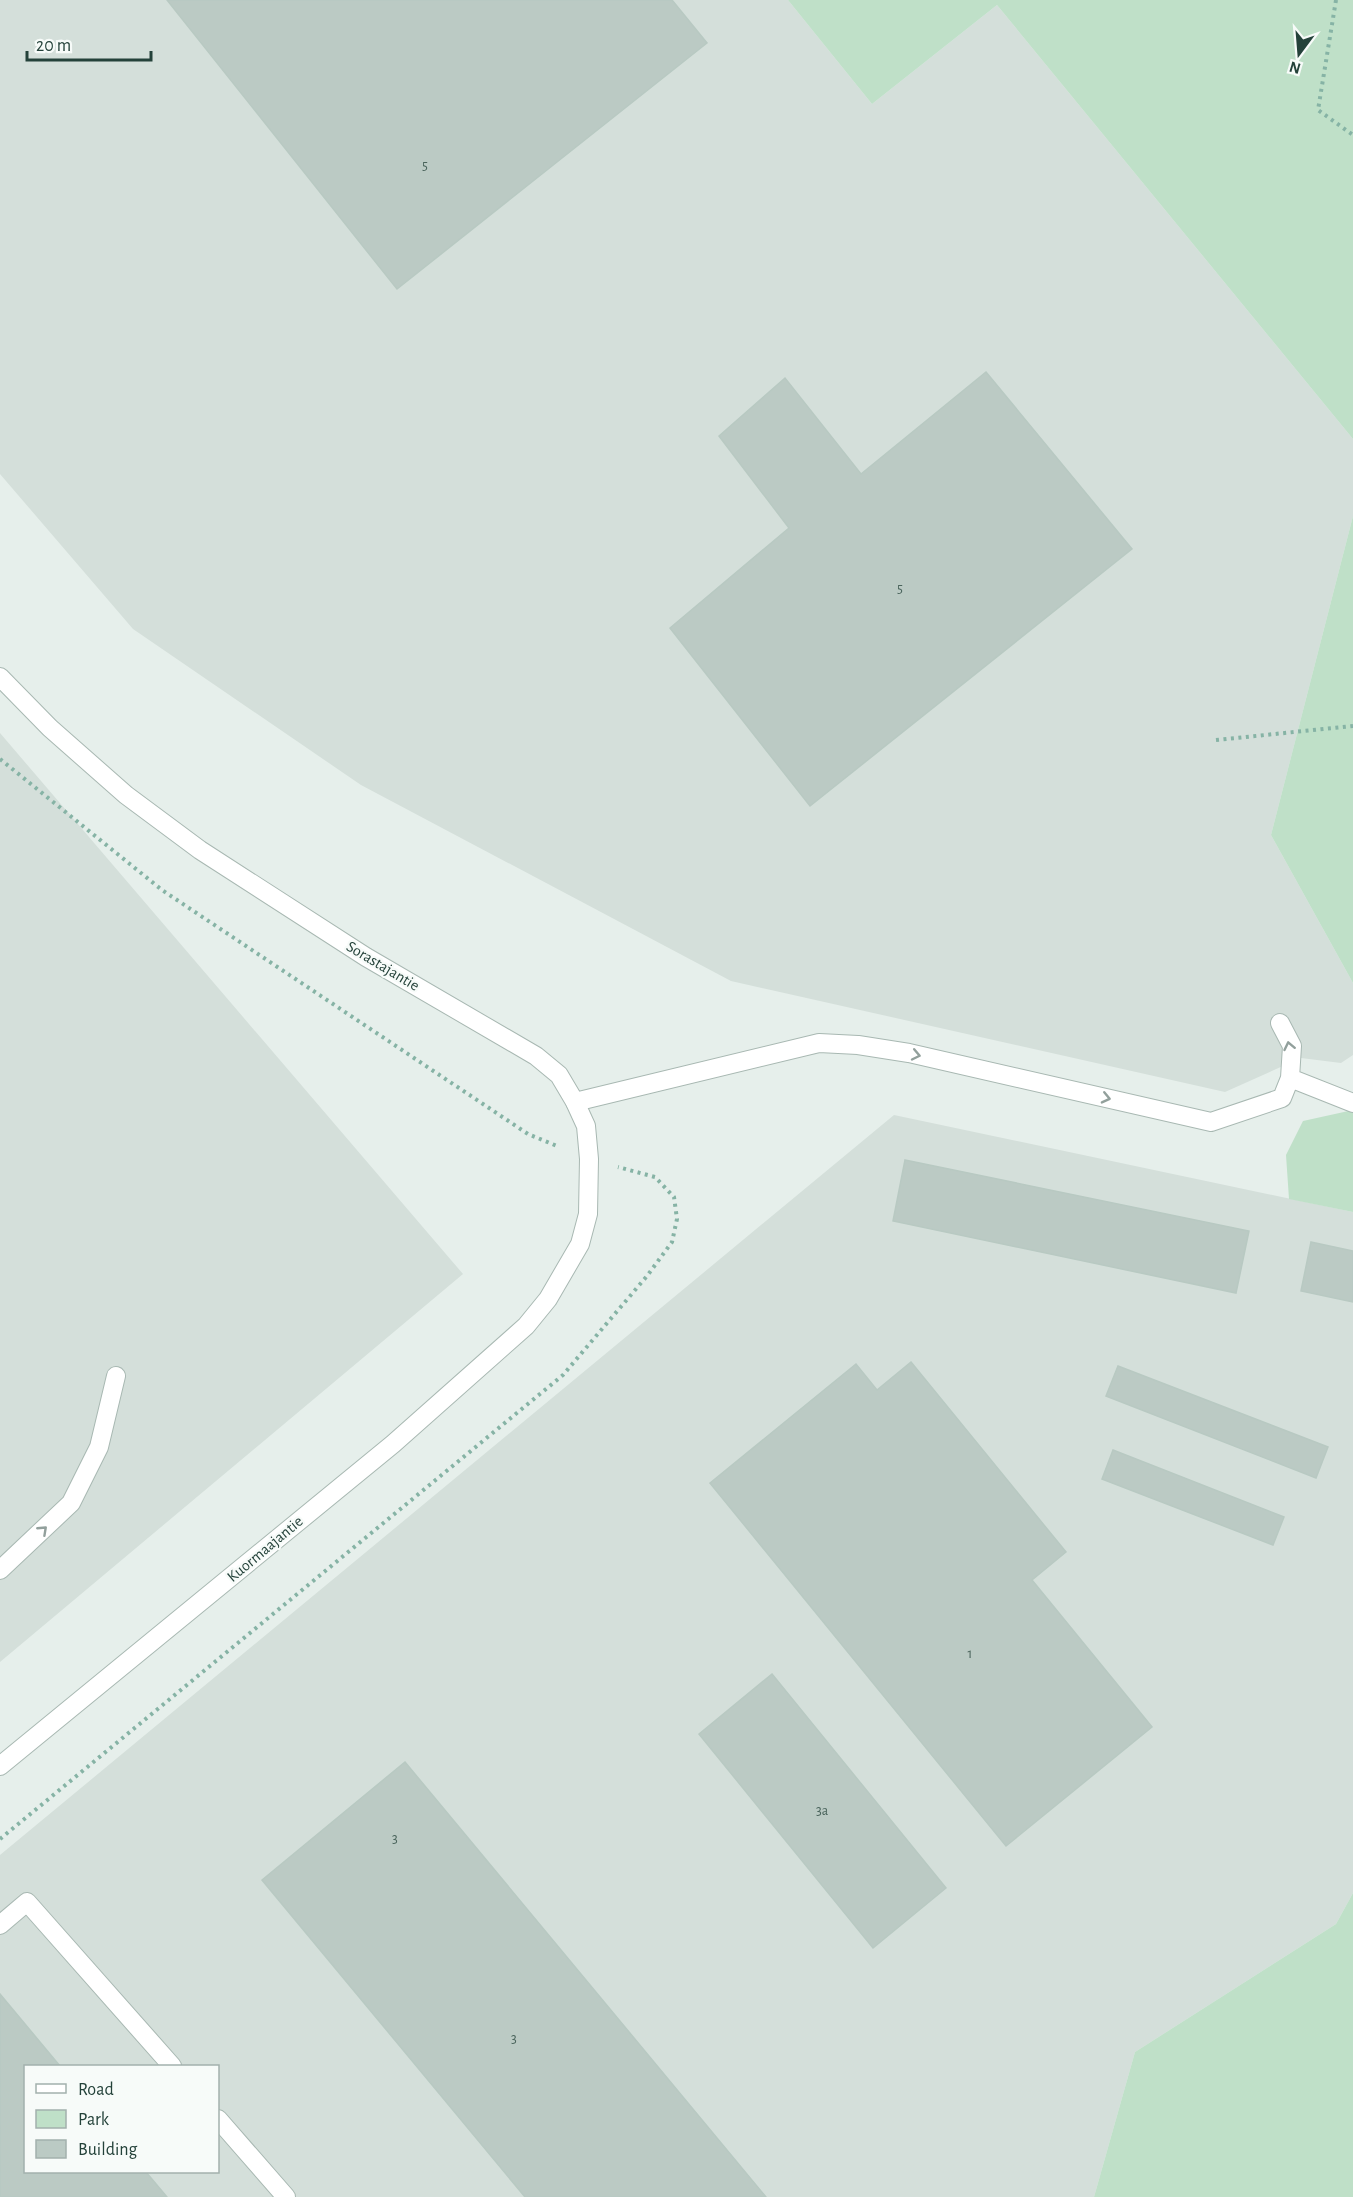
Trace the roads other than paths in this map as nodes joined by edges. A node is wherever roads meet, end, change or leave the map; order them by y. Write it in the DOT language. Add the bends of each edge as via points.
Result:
graph roads {
  1 [pos="0,677"];
  2 [pos="1280,1023"];
  3 [pos="1290,1078"];
  4 [pos="575,1102"];
  5 [pos="1353,1103"];
  6 [pos="526,1326"];
  7 [pos="117,1376"];
  8 [pos="0,1570"];
  9 [pos="0,1766"];
  10 [pos="0,1925"];
  11 [pos="170,2065"];
  12 [pos="219,2120"];
  13 [pos="286,2197"];
  1 -- 4 [label="street, Sorastajantie" via="50,728 126,795 200,850 366,957 536,1056 559,1075"];
  3 -- 2 [label="street, one-way" via="1292,1046"];
  4 -- 3 [label="street, one-way" via="819,1043 909,1053 1211,1122 1282,1098"];
  3 -- 5 [label="street"];
  4 -- 6 [label="street, Sorastajantie" via="586,1126 588,1214 580,1244 548,1299"];
  6 -- 9 [label="street, Kuormaajantie" via="393,1444"];
  8 -- 7 [label="street, one-way" via="71,1503 99,1447"];
  10 -- 11 [label="street" via="27,1902"];
  12 -- 13 [label="street"];
}
